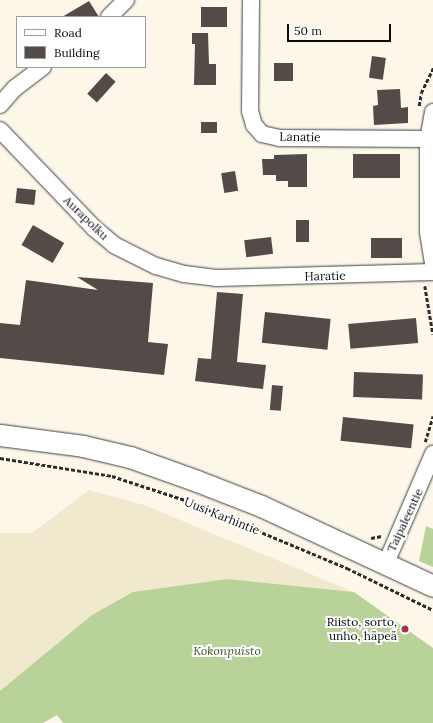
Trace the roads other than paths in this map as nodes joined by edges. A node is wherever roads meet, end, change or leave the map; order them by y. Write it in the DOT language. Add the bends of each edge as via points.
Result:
graph roads {
  1 [pos="126,0"];
  2 [pos="251,0"];
  3 [pos="110,16"];
  4 [pos="42,68"];
  5 [pos="0,105"];
  6 [pos="433,112"];
  7 [pos="0,130"];
  8 [pos="428,139"];
  9 [pos="433,264"];
  10 [pos="433,272"];
  11 [pos="216,278"];
  12 [pos="0,435"];
  13 [pos="429,449"];
  14 [pos="386,563"];
  15 [pos="433,586"];
  1 -- 3 [label="street"];
  2 -- 8 [label="street, Lanatie" via="250,111 254,125 262,134 279,138"];
  4 -- 5 [label="street" via="15,88"];
  6 -- 8 [label="street"];
  7 -- 11 [label="street, Aurapolku" via="94,228 114,245 156,266 184,274"];
  8 -- 9 [label="street" via="428,232"];
  10 -- 11 [label="street, Haratie"];
  12 -- 14 [label="street, Uusi Karhintie" via="84,446 130,457 254,503"];
  13 -- 14 [label="street, Taipaleentie"];
  14 -- 15 [label="street, Uusi Karhintie"];
}
